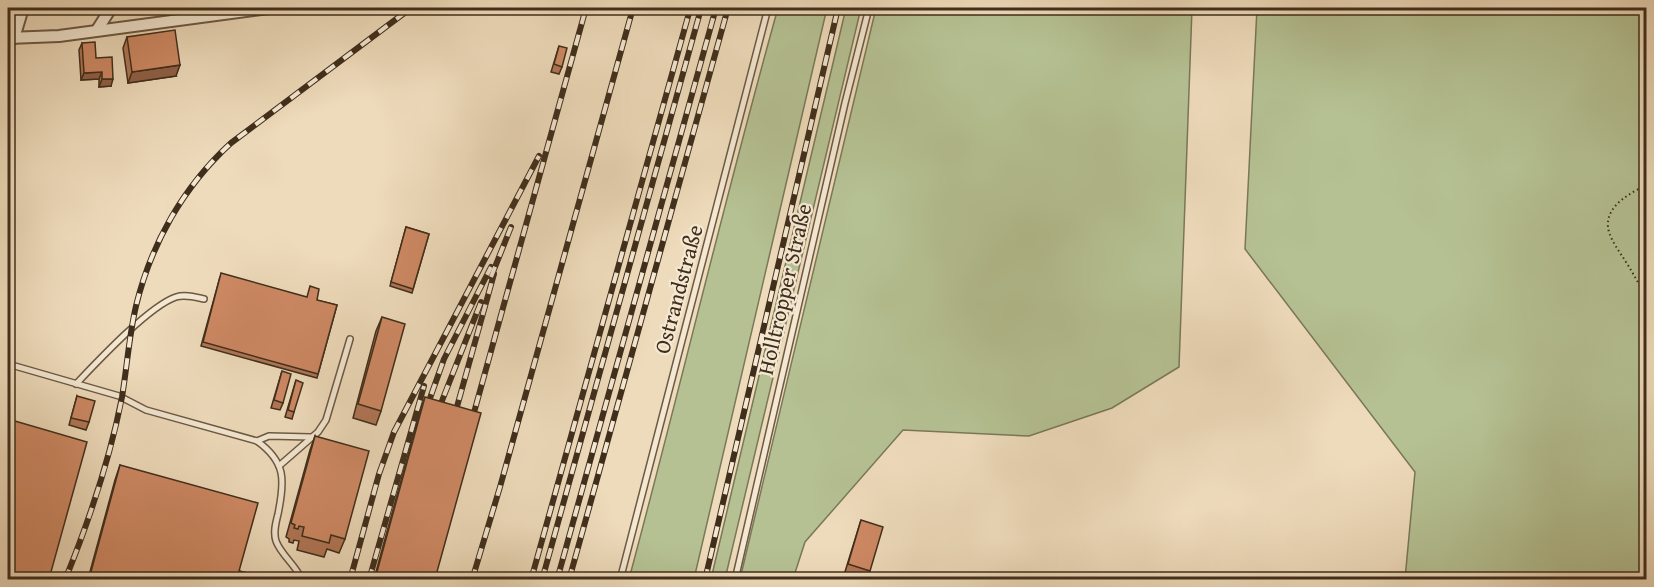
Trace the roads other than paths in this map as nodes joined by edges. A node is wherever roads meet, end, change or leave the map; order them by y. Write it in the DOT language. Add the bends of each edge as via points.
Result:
graph roads {
  1 [pos="22,8"];
  2 [pos="111,8"];
  3 [pos="269,8"];
  4 [pos="768,8"];
  5 [pos="869,8"];
  6 [pos="97,30"];
  7 [pos="11,38"];
  8 [pos="204,299"];
  9 [pos="350,339"];
  10 [pos="8,364"];
  11 [pos="76,384"];
  12 [pos="313,436"];
  13 [pos="257,441"];
  14 [pos="279,466"];
  15 [pos="302,579"];
  16 [pos="620,579"];
  17 [pos="735,579"];
  1 -- 7 [label="street"];
  2 -- 6 [label="street"];
  3 -- 6 [label="street"];
  4 -- 16 [label="lane, Ostrandstraße"];
  5 -- 17 [label="lane, Holltropper Straße"];
  6 -- 7 [label="street"];
  8 -- 11 [label="lane" via="181,296 168,301 132,329"];
  9 -- 12 [label="lane" via="329,412"];
  10 -- 11 [label="lane"];
  11 -- 13 [label="lane" via="119,396 146,410"];
  12 -- 13 [label="lane" via="269,436"];
  12 -- 14 [label="lane"];
  13 -- 14 [label="lane"];
  14 -- 15 [label="lane" via="283,484 275,524 276,541"];
}
